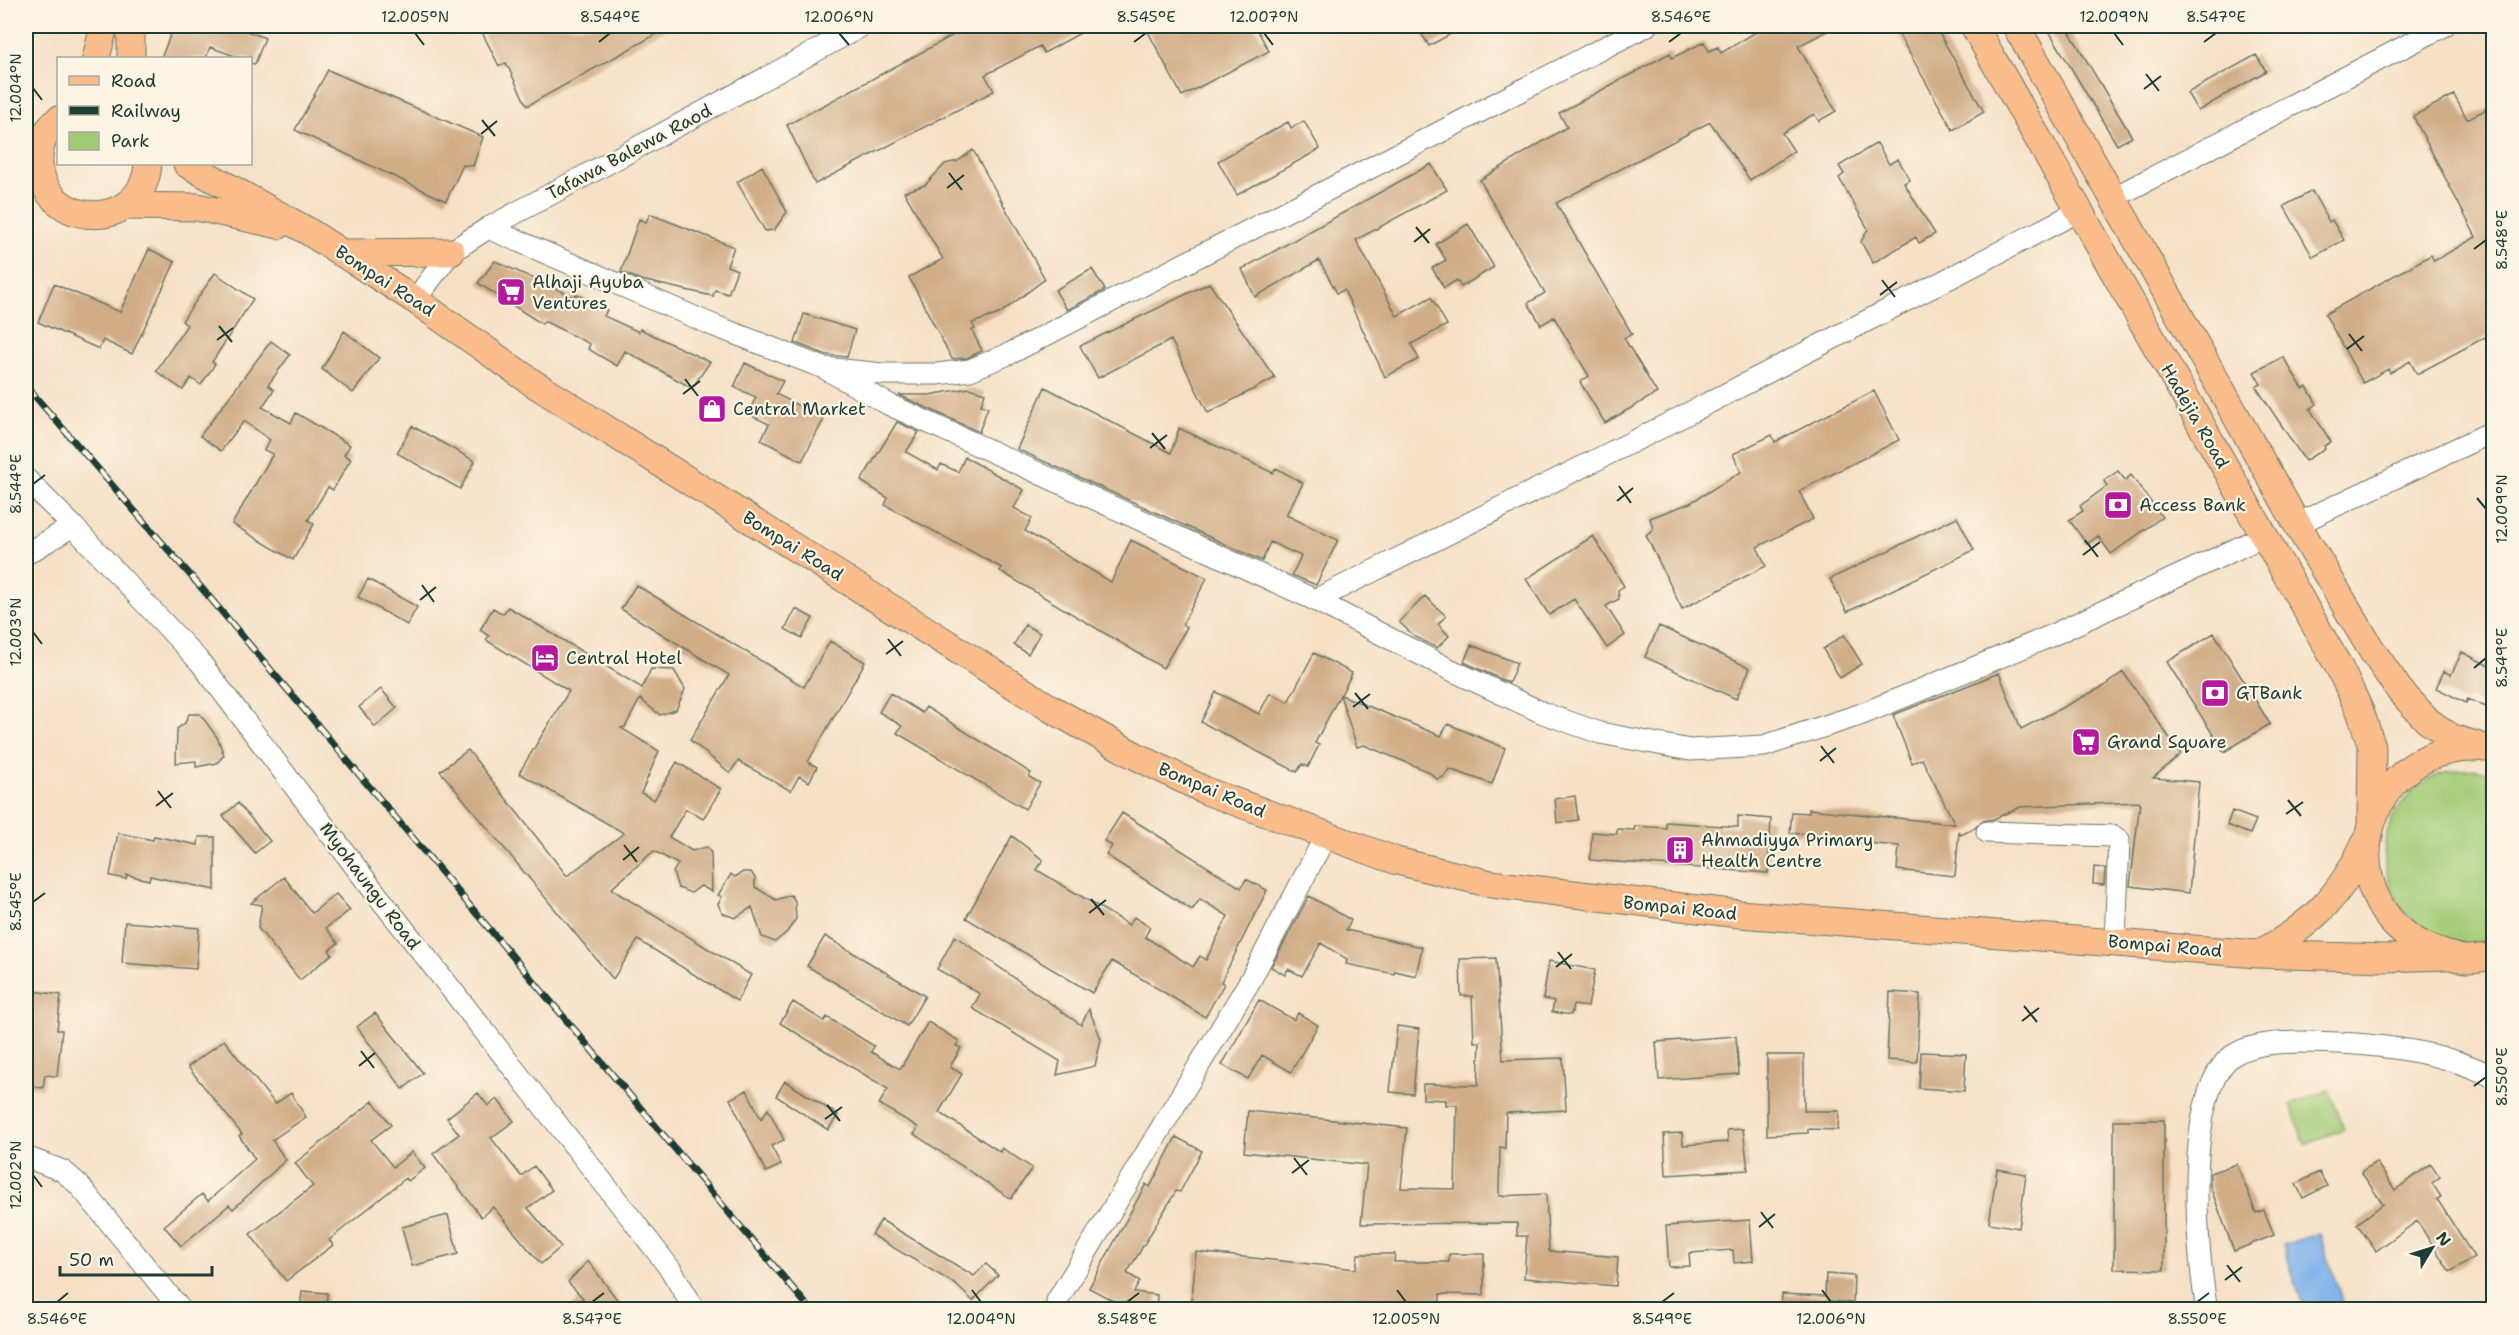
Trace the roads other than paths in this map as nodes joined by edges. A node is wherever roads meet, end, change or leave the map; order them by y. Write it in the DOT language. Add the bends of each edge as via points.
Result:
graph roads {
  1 [pos="104,26"];
  2 [pos="131,26"];
  3 [pos="862,26"];
  4 [pos="1646,26"];
  5 [pos="1974,26"];
  6 [pos="2016,26"];
  7 [pos="2444,26"];
  8 [pos="96,57"];
  9 [pos="131,57"];
  10 [pos="44,127"];
  11 [pos="148,165"];
  12 [pos="189,165"];
  13 [pos="26,181"];
  14 [pos="2112,198"];
  15 [pos="56,200"];
  16 [pos="125,206"];
  17 [pos="2079,212"];
  18 [pos="488,228"];
  19 [pos="306,230"];
  20 [pos="451,252"];
  21 [pos="341,253"];
  22 [pos="415,300"];
  23 [pos="824,368"];
  24 [pos="2493,431"];
  25 [pos="26,479"];
  26 [pos="2297,524"];
  27 [pos="73,525"];
  28 [pos="2264,537"];
  29 [pos="26,554"];
  30 [pos="1315,600"];
  31 [pos="2489,749"];
  32 [pos="2369,829"];
  33 [pos="1987,832"];
  34 [pos="1326,835"];
  35 [pos="2115,942"];
  36 [pos="2258,954"];
  37 [pos="2456,957"];
  38 [pos="2493,957"];
  39 [pos="2493,974"];
  40 [pos="2493,1077"];
  41 [pos="26,1157"];
  42 [pos="1057,1301"];
  43 [pos="181,1310"];
  44 [pos="695,1310"];
  45 [pos="2206,1310"];
  1 -- 8 [label="main road"];
  2 -- 9 [label="main road"];
  3 -- 18 [label="street, Tafawa Balewa Raod"];
  4 -- 23 [label="street" via="1011,353 970,370 937,374"];
  5 -- 17 [label="main road, Hadejia Road"];
  6 -- 14 [label="main road, Hadejia Road"];
  7 -- 14 [label="street"];
  10 -- 15 [label="main road" via="40,173"];
  11 -- 16 [label="main road" via="139,192"];
  12 -- 19 [label="main road, Bompai Road"];
  13 -- 15 [label="main road"];
  14 -- 26 [label="main road, Hadejia Road"];
  15 -- 16 [label="main road" via="71,211 90,215 108,214"];
  16 -- 19 [label="main road" via="197,207"];
  17 -- 28 [label="main road, Hadejia Road"];
  17 -- 30 [label="street"];
  18 -- 20 [label="street, Tafawa Balewa Raod"];
  18 -- 23 [label="street" via="715,326"];
  19 -- 21 [label="main road, Bompai Road"];
  20 -- 21 [label="main road"];
  20 -- 22 [label="street, Tafawa Balewa Raod"];
  21 -- 22 [label="main road, Bompai Road"];
  22 -- 34 [label="main road, Bompai Road" via="533,383 1050,708 1206,791"];
  23 -- 30 [label="street" via="888,404"];
  24 -- 26 [label="street"];
  25 -- 27 [label="street, Myohaungu Road"];
  26 -- 31 [label="main road, Hadejia Road" via="2400,691 2428,721 2452,738"];
  27 -- 29 [label="street"];
  27 -- 44 [label="street, Myohaungu Road" via="200,662 650,1242"];
  28 -- 30 [label="street" via="2046,638 1862,714 1764,746 1690,750 1600,733 1543,713"];
  28 -- 32 [label="main road, Hadejia Road" via="2360,711 2372,747"];
  31 -- 32 [label="main road" via="2456,748 2428,756 2391,786"];
  32 -- 36 [label="main road" via="2353,870 2325,908 2280,943"];
  32 -- 37 [label="main road, Hadejia Road" via="2369,877 2384,912 2411,940"];
  33 -- 35 [label="street" via="2113,836 2119,840"];
  34 -- 35 [label="main road, Bompai Road" via="1397,861 1491,884 1739,914"];
  34 -- 42 [label="street" via="1251,979"];
  35 -- 36 [label="main road, Bompai Road"];
  36 -- 37 [label="main road, Bompai Road"];
  37 -- 38 [label="main road, Bompai Road"];
  37 -- 39 [label="main road"];
  40 -- 45 [label="street" via="2456,1060 2366,1044 2258,1046 2235,1054 2208,1091 2197,1163"];
  41 -- 43 [label="street" via="63,1171 79,1185"];
}
